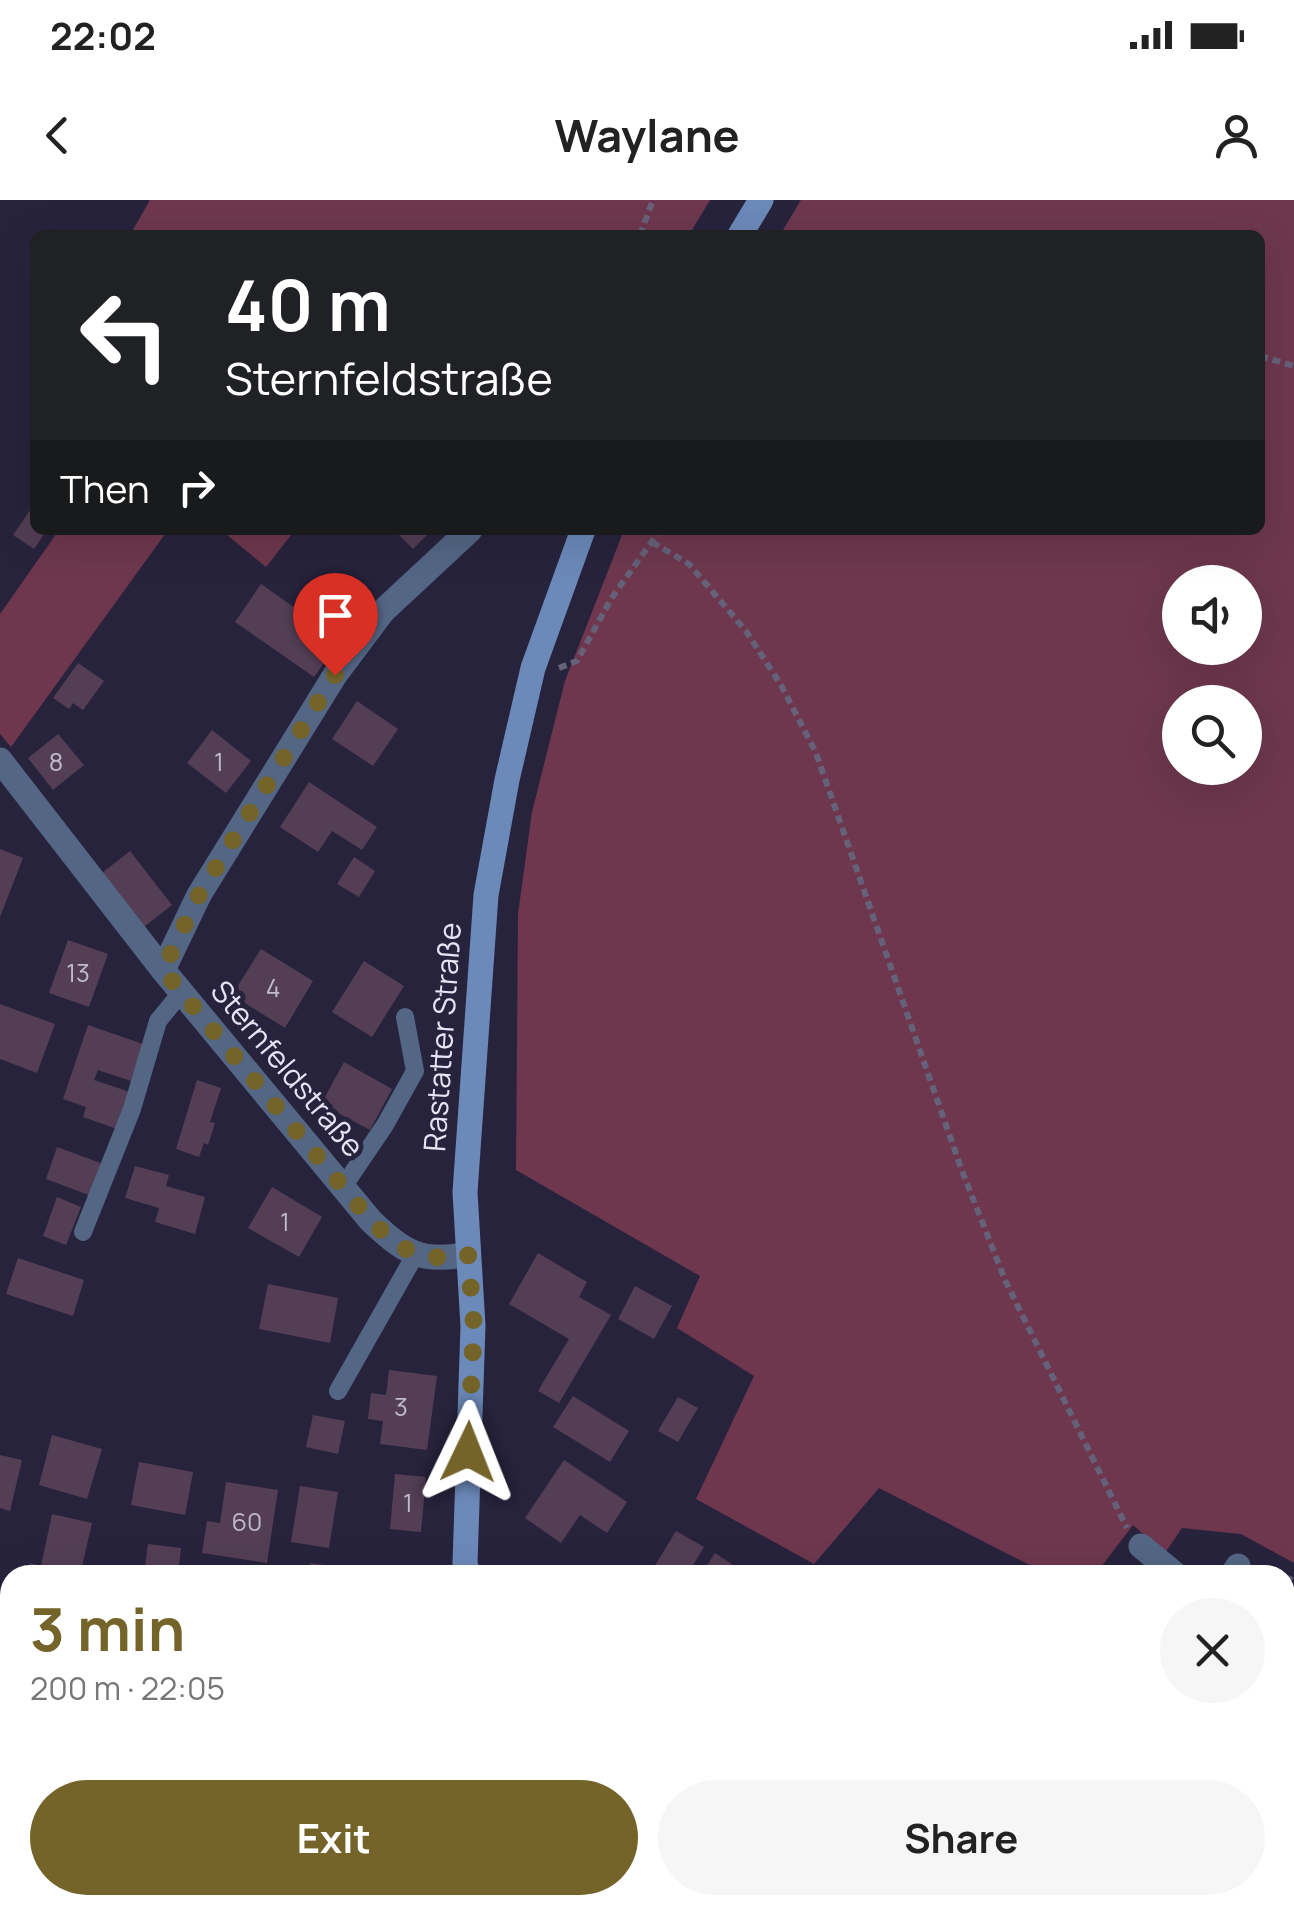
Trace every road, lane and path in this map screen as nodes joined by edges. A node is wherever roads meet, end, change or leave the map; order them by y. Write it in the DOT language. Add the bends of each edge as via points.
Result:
graph roads {
  1 [pos="653,200"];
  2 [pos="762,200"];
  3 [pos="642,230"];
  4 [pos="743,230"];
  5 [pos="1265,357"];
  6 [pos="1294,366"];
  7 [pos="465,535"];
  8 [pos="582,535"];
  9 [pos="657,535"];
  10 [pos="652,542"];
  11 [pos="533,668"];
  12 [pos="0,760"];
  13 [pos="163,970"];
  14 [pos="181,992"];
  15 [pos="405,1017"];
  16 [pos="342,1187"];
  17 [pos="83,1232"];
  18 [pos="468,1254"];
  19 [pos="415,1256"];
  20 [pos="338,1390"];
  21 [pos="1141,1546"];
  22 [pos="464,1565"];
  23 [pos="1164,1565"];
  1 -- 3 [label="path"];
  2 -- 4 [label="street"];
  5 -- 6 [label="path"];
  7 -- 13 [label="street" via="382,611 335,675 199,895"];
  8 -- 11 [label="street, Rastatter Straße"];
  9 -- 10 [label="path"];
  10 -- 11 [label="path" via="576,661"];
  10 -- 21 [label="path" via="689,564 746,631 816,753 1005,1280 1130,1536"];
  11 -- 18 [label="street, Rastatter Straße" via="486,895 464,1192"];
  12 -- 13 [label="street, Sternfeldstraße"];
  13 -- 14 [label="street, Sternfeldstraße"];
  14 -- 16 [label="street, Sternfeldstraße"];
  14 -- 17 [label="lane, Sternfeldstraße" via="158,1022 132,1110"];
  15 -- 16 [label="lane, Sternfeldstraße" via="414,1071"];
  16 -- 19 [label="street, Sternfeldstraße" via="398,1247"];
  18 -- 19 [label="street"];
  18 -- 22 [label="street, Rastatter Straße" via="474,1326"];
  19 -- 20 [label="lane"];
  21 -- 23 [label="street"];
}
